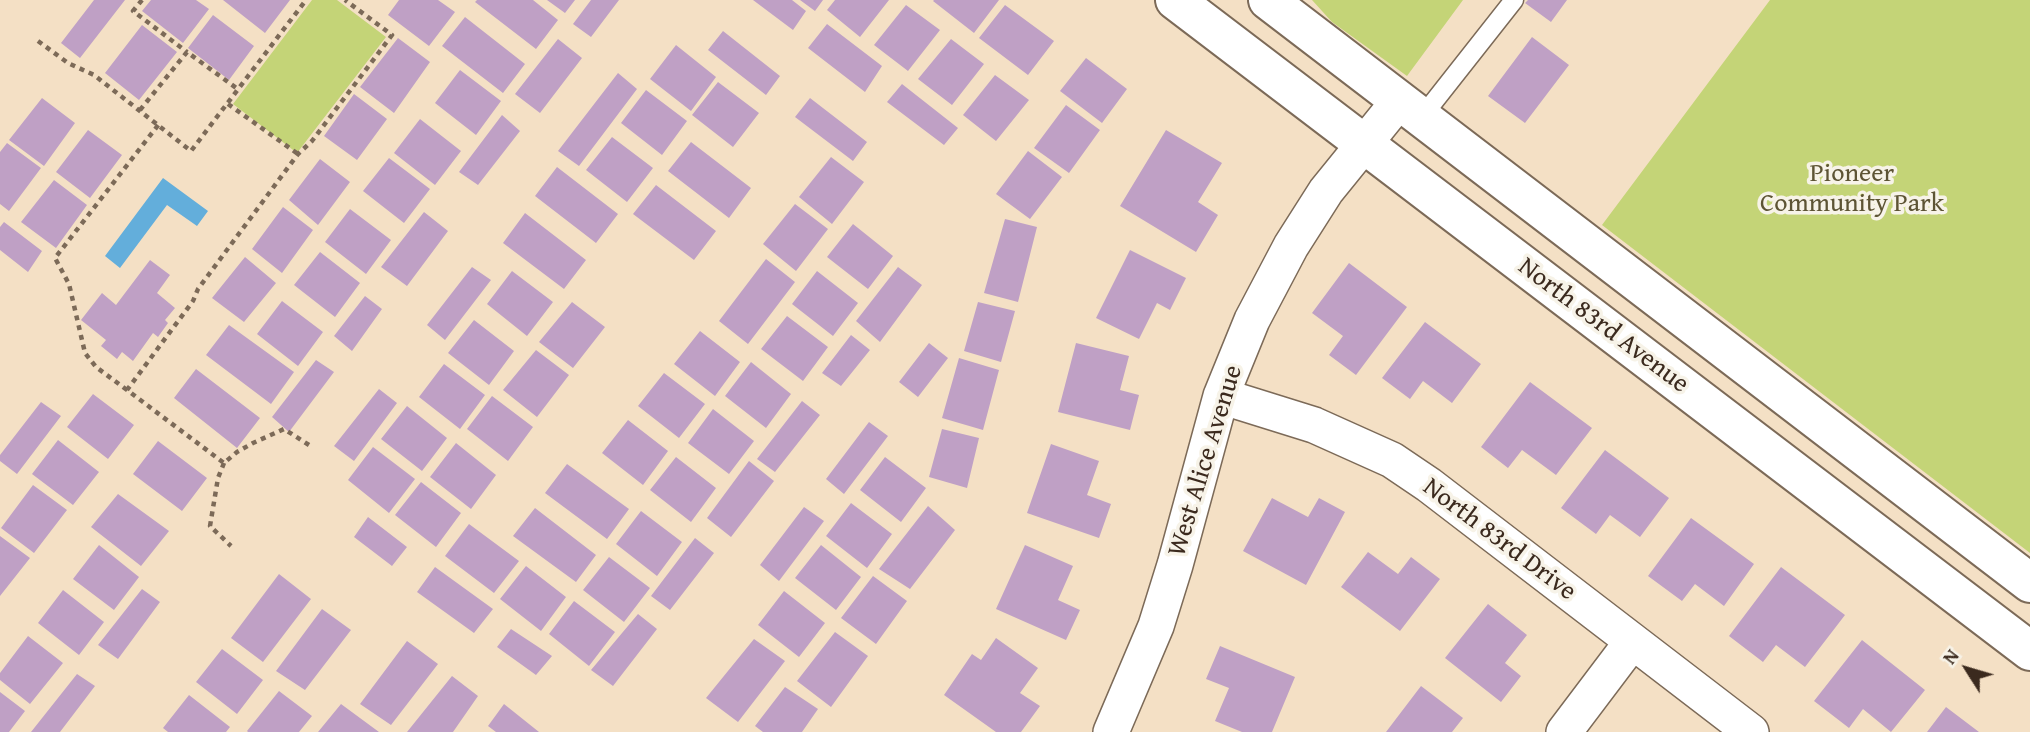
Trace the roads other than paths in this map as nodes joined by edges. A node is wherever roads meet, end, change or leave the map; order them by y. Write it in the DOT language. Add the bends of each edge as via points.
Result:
graph roads {
  1 [pos="1175,0"];
  2 [pos="1268,0"];
  3 [pos="1514,0"];
  4 [pos="1410,109"];
  5 [pos="1366,144"];
  6 [pos="1221,396"];
  7 [pos="2030,583"];
  8 [pos="1632,642"];
  9 [pos="2030,652"];
  10 [pos="1111,732"];
  11 [pos="1564,732"];
  12 [pos="1751,732"];
  1 -- 5 [label="main road, North 83rd Avenue"];
  2 -- 4 [label="main road, North 83rd Avenue"];
  3 -- 4 [label="lane"];
  4 -- 5 [label="street, West Alice Avenue"];
  4 -- 7 [label="main road, North 83rd Avenue"];
  5 -- 6 [label="street, West Alice Avenue" via="1326,191 1291,246 1252,320"];
  5 -- 9 [label="main road, North 83rd Avenue"];
  6 -- 8 [label="street, North 83rd Drive" via="1314,425 1392,460"];
  6 -- 10 [label="street, West Alice Avenue" via="1156,626"];
  8 -- 11 [label="street"];
  8 -- 12 [label="street, North 83rd Drive"];
}
